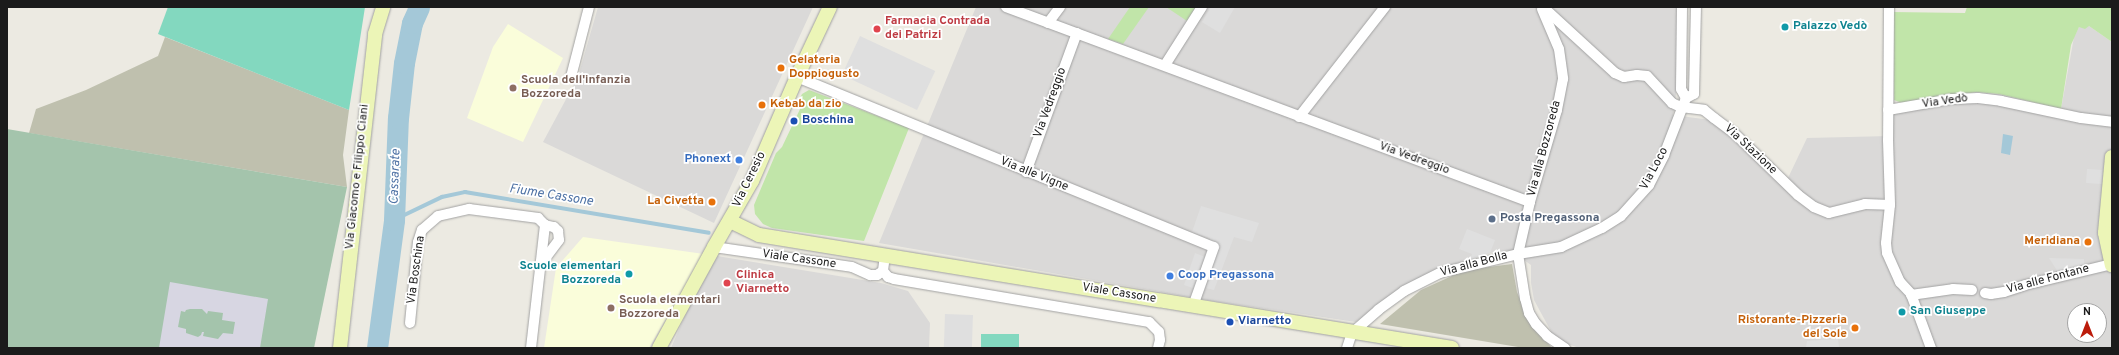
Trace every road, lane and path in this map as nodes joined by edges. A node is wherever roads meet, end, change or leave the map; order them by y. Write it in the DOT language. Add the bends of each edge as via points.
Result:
graph roads {
  1 [pos="383,7"];
  2 [pos="589,7"];
  3 [pos="830,7"];
  4 [pos="1006,7"];
  5 [pos="1060,7"];
  6 [pos="1202,7"];
  7 [pos="1385,7"];
  8 [pos="1542,7"];
  9 [pos="1682,7"];
  10 [pos="1696,7"];
  11 [pos="1889,7"];
  12 [pos="1048,23"];
  13 [pos="1077,33"];
  14 [pos="1164,65"];
  15 [pos="571,77"];
  16 [pos="797,77"];
  17 [pos="1684,103"];
  18 [pos="1888,110"];
  19 [pos="1299,117"];
  20 [pos="2112,122"];
  21 [pos="2112,157"];
  22 [pos="1026,172"];
  23 [pos="1530,202"];
  24 [pos="1890,205"];
  25 [pos="730,221"];
  26 [pos="546,225"];
  27 [pos="714,247"];
  28 [pos="1518,254"];
  29 [pos="885,256"];
  30 [pos="543,260"];
  31 [pos="2112,265"];
  32 [pos="883,271"];
  33 [pos="1972,290"];
  34 [pos="1985,293"];
  35 [pos="1911,295"];
  36 [pos="1193,306"];
  37 [pos="410,323"];
  38 [pos="1352,333"];
  39 [pos="340,348"];
  40 [pos="531,348"];
  41 [pos="660,348"];
  42 [pos="1158,348"];
  43 [pos="1347,348"];
  44 [pos="1452,348"];
  45 [pos="1565,348"];
  46 [pos="1931,348"];
  1 -- 39 [label="street, Via Giacomo e Filippo Ciani" via="375,34"];
  2 -- 15 [label="street"];
  3 -- 16 [label="street, Via Ceresio"];
  4 -- 12 [label="street, Via Vedreggio"];
  5 -- 12 [label="street"];
  6 -- 14 [label="street"];
  7 -- 19 [label="street"];
  8 -- 17 [label="street, Via Stazione" via="1615,73 1624,77 1637,74 1647,76 1672,103"];
  8 -- 23 [label="street, Via alla Bozzoreda" via="1559,49 1563,79 1557,110"];
  9 -- 17 [label="street" via="1681,89"];
  10 -- 17 [label="street, Via Loco" via="1694,94"];
  11 -- 18 [label="street"];
  12 -- 13 [label="street, Via Vedreggio"];
  13 -- 14 [label="street, Via Vedreggio"];
  13 -- 22 [label="street, Via Vedreggio"];
  14 -- 19 [label="street, Via Vedreggio"];
  16 -- 22 [label="street, Via alle Vigne"];
  16 -- 25 [label="street, Via Ceresio" via="752,181"];
  17 -- 24 [label="street, Via Stazione" via="1704,110 1734,133 1814,208 1828,213 1866,204"];
  17 -- 28 [label="street, Via Loco" via="1664,155 1649,185 1621,216 1561,247"];
  18 -- 20 [label="street, Via Vedò" via="1963,98 2001,101 2074,117"];
  18 -- 24 [label="street"];
  19 -- 23 [label="street, Via Vedreggio"];
  21 -- 31 [label="street" via="2105,233"];
  22 -- 36 [label="street, Via alle Vigne" via="1214,247"];
  23 -- 28 [label="street, Via alla Bozzoreda"];
  24 -- 35 [label="street" via="1887,253 1900,282"];
  25 -- 27 [label="street, Via Ceresio"];
  25 -- 29 [label="street, Viale Cassone" via="759,235"];
  26 -- 30 [label="street" via="541,255"];
  26 -- 30 [label="street, Via Boschina" via="558,231 559,240"];
  26 -- 37 [label="street, Via Boschina" via="538,218 469,209 438,216 422,230 418,242"];
  27 -- 32 [label="street, Viale Cassone" via="852,267 870,275 877,275"];
  27 -- 41 [label="street, Via Ceresio"];
  28 -- 38 [label="street, Via alla Bolla" via="1440,273 1404,291"];
  28 -- 45 [label="street, Via alla Bozzoreda" via="1529,313 1547,336"];
  29 -- 32 [label="street"];
  29 -- 36 [label="street, Viale Cassone"];
  30 -- 40 [label="street"];
  31 -- 34 [label="street, Via alle Fontane" via="2004,292"];
  32 -- 42 [label="street, Viale Cassone" via="894,279 1142,320 1155,326 1159,332"];
  33 -- 35 [label="street" via="1953,289"];
  35 -- 46 [label="street"];
  36 -- 38 [label="street, Viale Cassone"];
  38 -- 43 [label="street"];
  38 -- 44 [label="street, Viale Cassone"];
}
